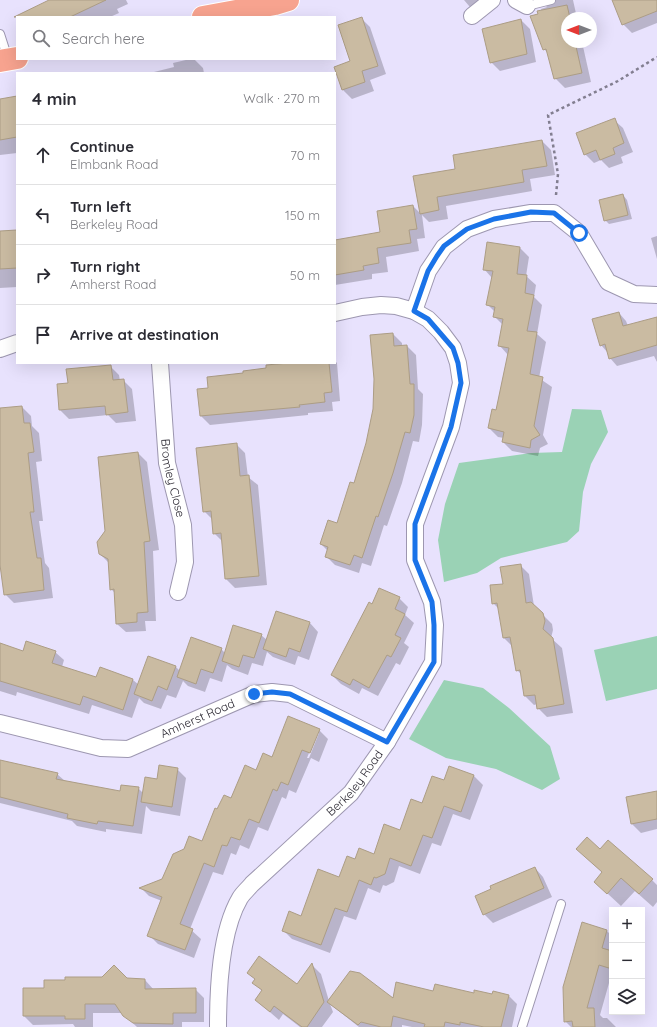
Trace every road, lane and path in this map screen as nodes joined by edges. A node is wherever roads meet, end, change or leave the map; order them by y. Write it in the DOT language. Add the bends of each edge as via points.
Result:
graph roads {
  1 [pos="492,0"];
  2 [pos="550,0"];
  3 [pos="278,1"];
  4 [pos="522,3"];
  5 [pos="208,16"];
  6 [pos="472,16"];
  7 [pos="0,34"];
  8 [pos="657,57"];
  9 [pos="8,60"];
  10 [pos="554,213"];
  11 [pos="657,295"];
  12 [pos="414,311"];
  13 [pos="336,313"];
  14 [pos="16,344"];
  15 [pos="0,349"];
  16 [pos="160,364"];
  17 [pos="178,592"];
  18 [pos="0,723"];
  19 [pos="387,742"];
  20 [pos="561,904"];
  21 [pos="218,1027"];
  22 [pos="522,1027"];
  1 -- 6 [label="street"];
  2 -- 4 [label="lane"];
  3 -- 5 [label="main road"];
  7 -- 9 [label="lane"];
  8 -- 10 [label="path" via="618,81 548,115 558,174"];
  10 -- 11 [label="street" via="579,233 608,282 634,294"];
  10 -- 12 [label="street" via="531,212 494,219 467,229 444,246 437,256 428,271"];
  12 -- 13 [label="street, Berkeley Road" via="381,305"];
  12 -- 19 [label="street, Berkeley Road" via="428,319 453,348 461,383 451,427 415,524 415,560 432,602 434,662"];
  14 -- 15 [label="street"];
  16 -- 17 [label="street, Bromley Close" via="167,463 183,525 185,562"];
  18 -- 19 [label="street, Amherst Road" via="101,748 128,749 254,694 272,692 290,694"];
  19 -- 21 [label="street, Berkeley Road" via="351,793 240,898 228,924 223,947"];
  20 -- 22 [label="lane"];
}
